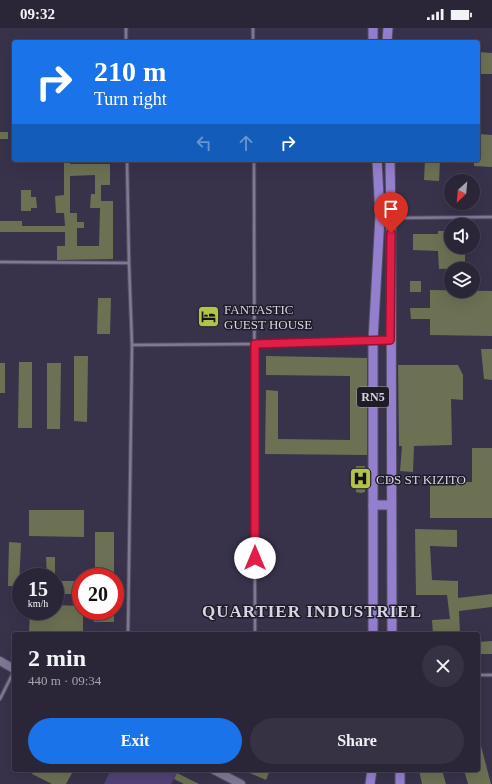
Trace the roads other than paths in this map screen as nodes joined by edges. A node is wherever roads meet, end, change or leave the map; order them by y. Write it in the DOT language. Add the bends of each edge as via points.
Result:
graph roads {
  1 [pos="126,28"];
  2 [pos="253,28"];
  3 [pos="373,28"];
  4 [pos="388,28"];
  5 [pos="126,40"];
  6 [pos="253,40"];
  7 [pos="373,40"];
  8 [pos="388,40"];
  9 [pos="128,162"];
  10 [pos="254,162"];
  11 [pos="377,162"];
  12 [pos="390,162"];
  13 [pos="380,216"];
  14 [pos="492,217"];
  15 [pos="391,218"];
  16 [pos="0,262"];
  17 [pos="129,262"];
  18 [pos="373,340"];
  19 [pos="390,340"];
  20 [pos="255,344"];
  21 [pos="132,345"];
  22 [pos="373,505"];
  23 [pos="391,505"];
  24 [pos="128,632"];
  25 [pos="255,632"];
  26 [pos="373,632"];
  27 [pos="392,632"];
  28 [pos="0,661"];
  29 [pos="12,669"];
  30 [pos="12,674"];
  31 [pos="480,675"];
  32 [pos="492,675"];
  33 [pos="0,699"];
  34 [pos="218,772"];
  35 [pos="372,772"];
  36 [pos="400,772"];
  37 [pos="242,784"];
  38 [pos="370,784"];
  39 [pos="400,784"];
  1 -- 5 [label="lane"];
  2 -- 6 [label="lane"];
  3 -- 7 [label="main road"];
  4 -- 8 [label="main road"];
  9 -- 17 [label="lane"];
  10 -- 20 [label="lane"];
  11 -- 13 [label="main road, RN5"];
  12 -- 15 [label="main road, RN5"];
  13 -- 15 [label="lane"];
  13 -- 18 [label="main road, RN5"];
  14 -- 15 [label="lane"];
  15 -- 19 [label="main road, RN5"];
  16 -- 17 [label="lane"];
  17 -- 21 [label="lane"];
  18 -- 19 [label="lane"];
  18 -- 20 [label="lane"];
  18 -- 22 [label="main road, RN5"];
  19 -- 23 [label="main road, RN5"];
  20 -- 21 [label="lane"];
  20 -- 25 [label="lane"];
  21 -- 24 [label="lane"];
  22 -- 23 [label="main road"];
  22 -- 26 [label="main road, RN5"];
  23 -- 27 [label="main road, RN5"];
  28 -- 29 [label="street"];
  30 -- 33 [label="lane"];
  31 -- 32 [label="lane"];
  34 -- 37 [label="street"];
  35 -- 38 [label="main road"];
  36 -- 39 [label="main road"];
}
